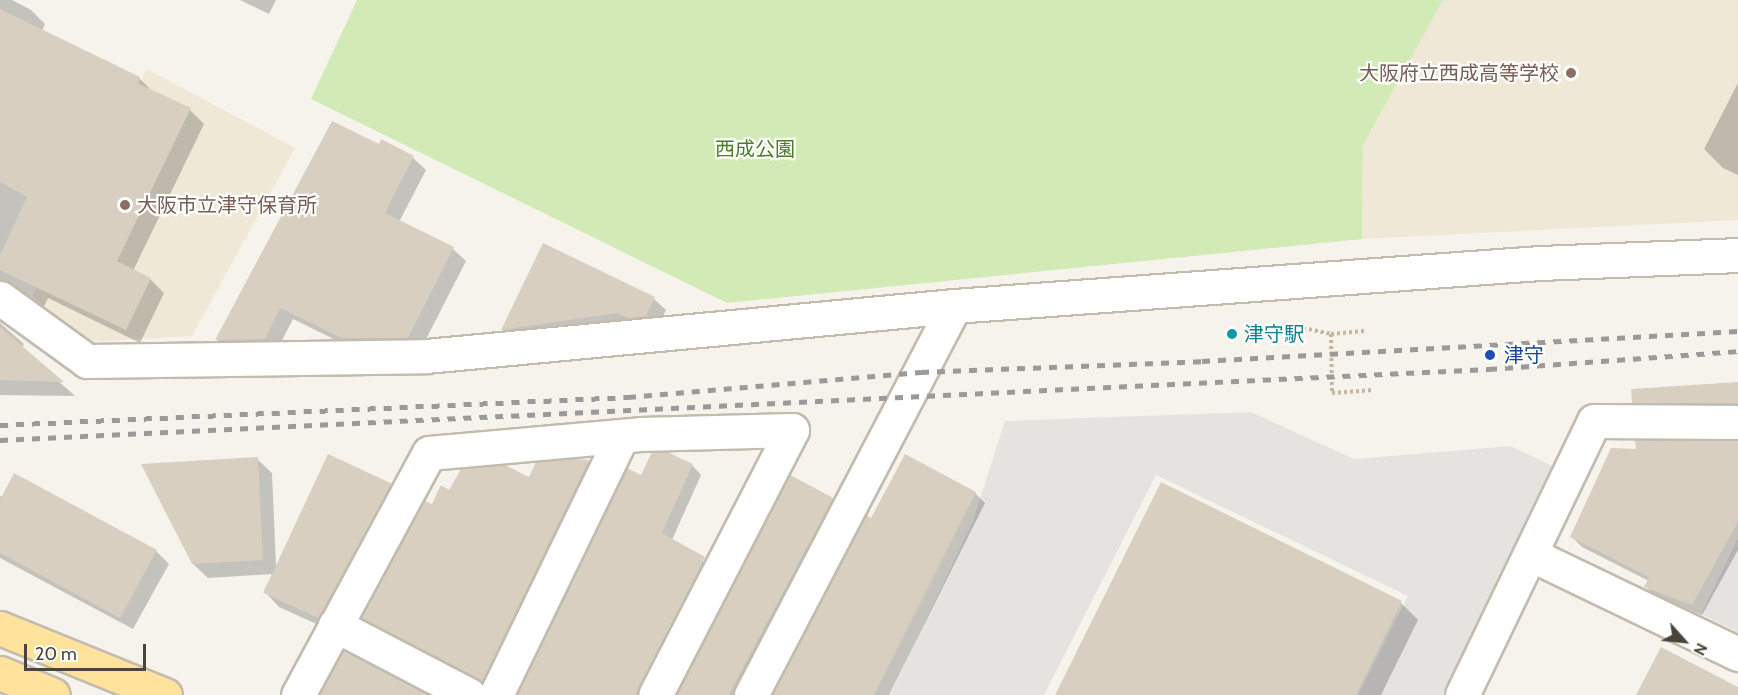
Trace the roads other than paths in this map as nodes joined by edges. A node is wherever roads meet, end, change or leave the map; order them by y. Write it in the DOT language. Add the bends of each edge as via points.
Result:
graph roads {
  1 [pos="1738,255"];
  2 [pos="0,298"];
  3 [pos="954,306"];
  4 [pos="1738,423"];
  5 [pos="622,436"];
  6 [pos="1530,554"];
  7 [pos="335,625"];
  8 [pos="0,628"];
  9 [pos="1738,654"];
  10 [pos="0,673"];
  11 [pos="53,695"];
  12 [pos="165,695"];
  13 [pos="297,695"];
  14 [pos="469,695"];
  15 [pos="496,695"];
  16 [pos="655,695"];
  17 [pos="751,695"];
  18 [pos="1462,695"];
  1 -- 3 [label="street" via="1540,263"];
  2 -- 3 [label="street" via="87,361 426,356"];
  3 -- 17 [label="street"];
  4 -- 6 [label="street" via="1594,421"];
  5 -- 7 [label="street" via="429,453"];
  5 -- 15 [label="street"];
  5 -- 16 [label="street" via="792,430"];
  6 -- 9 [label="street"];
  6 -- 18 [label="street"];
  7 -- 13 [label="street"];
  7 -- 14 [label="street"];
  8 -- 12 [label="main road"];
  10 -- 11 [label="main road"];
}
